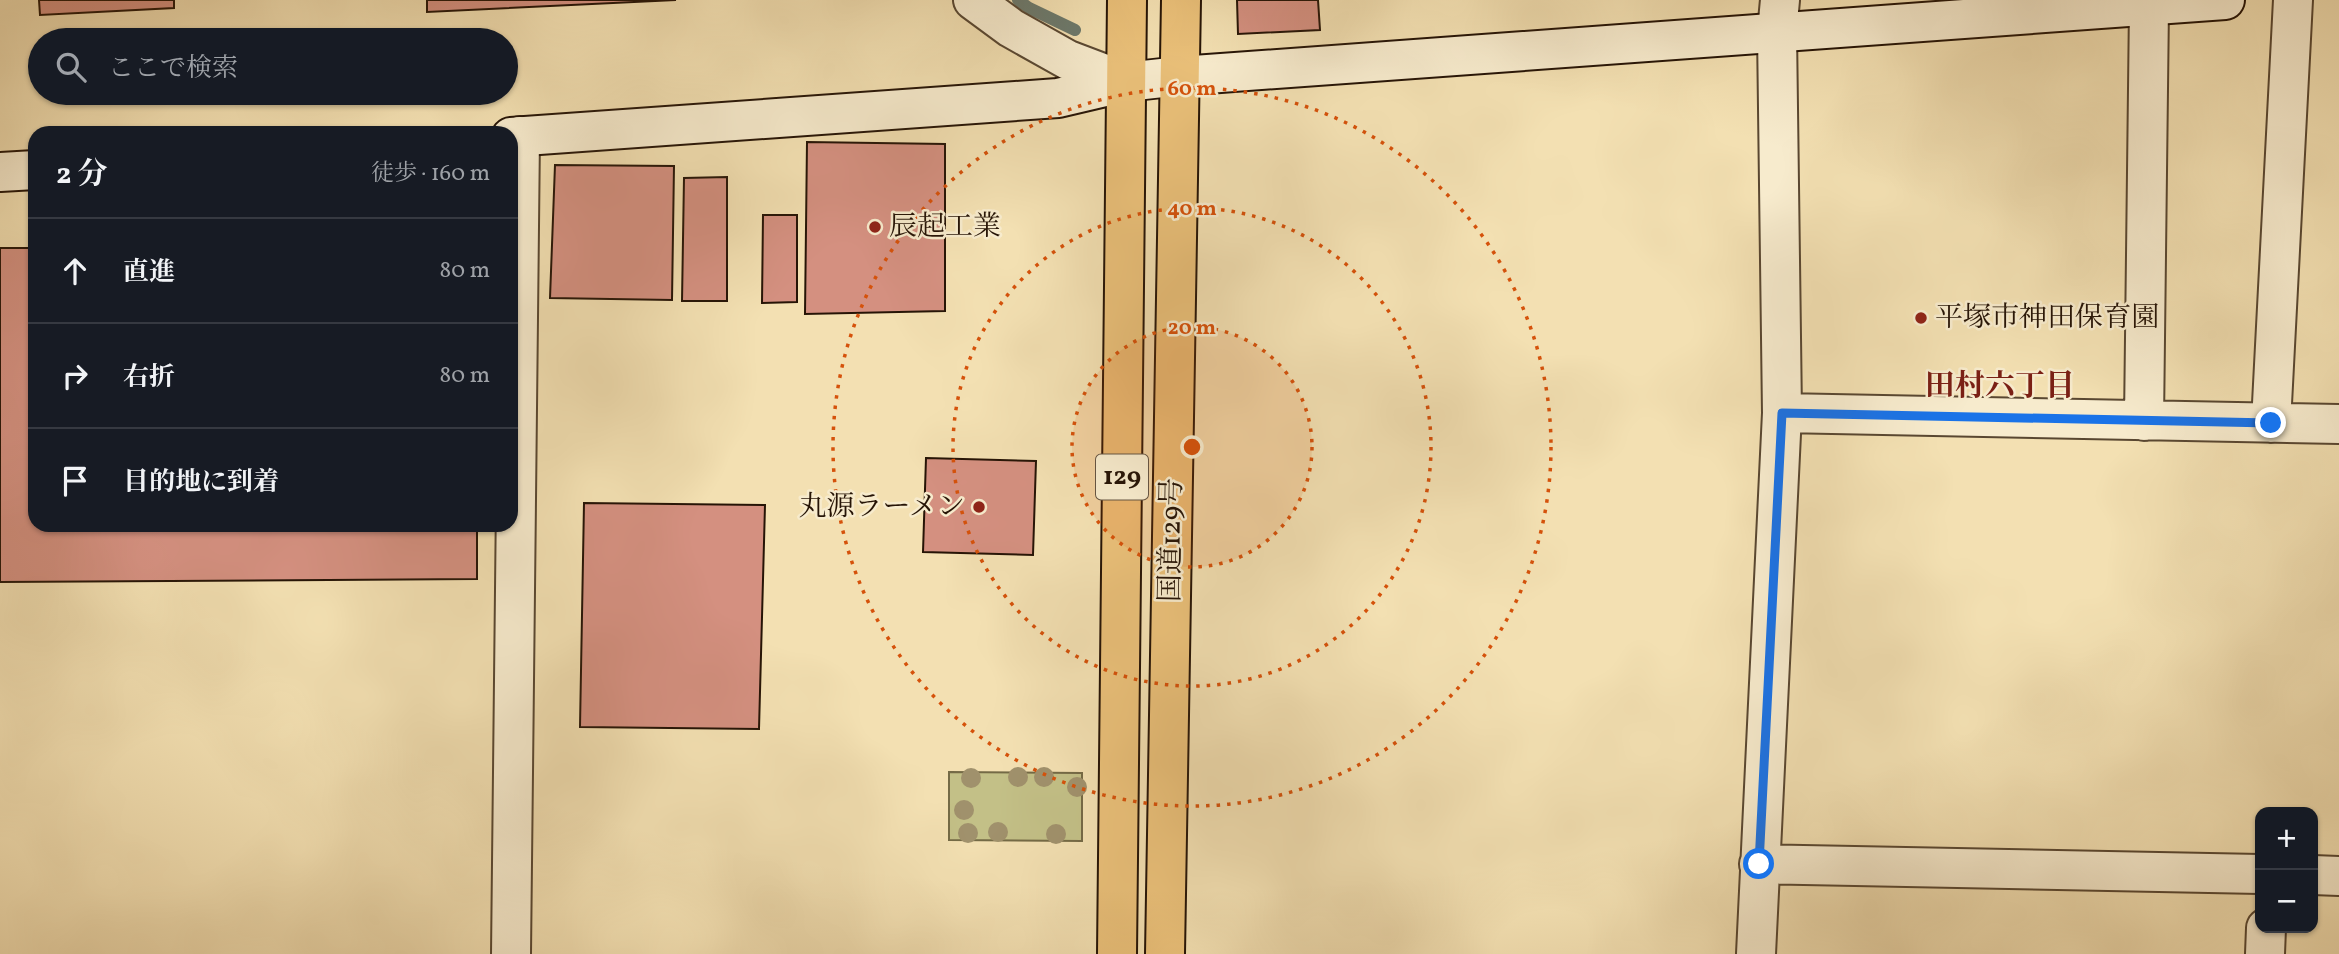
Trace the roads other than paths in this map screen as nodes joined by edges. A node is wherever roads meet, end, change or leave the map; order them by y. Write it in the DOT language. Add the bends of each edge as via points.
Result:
graph roads {
  1 [pos="973,0"];
  2 [pos="1127,0"];
  3 [pos="1181,0"];
  4 [pos="2225,0"];
  5 [pos="2293,0"];
  6 [pos="2150,6"];
  7 [pos="1779,16"];
  8 [pos="1180,76"];
  9 [pos="1126,82"];
  10 [pos="518,137"];
  11 [pos="28,170"];
  12 [pos="0,172"];
  13 [pos="1782,413"];
  14 [pos="2144,421"];
  15 [pos="2271,423"];
  16 [pos="2339,424"];
  17 [pos="514,532"];
  18 [pos="1759,864"];
  19 [pos="2255,874"];
  20 [pos="2318,875"];
  21 [pos="2339,876"];
  22 [pos="2266,933"];
  23 [pos="511,954"];
  24 [pos="1117,954"];
  25 [pos="1166,954"];
  26 [pos="1756,954"];
  27 [pos="2265,954"];
  1 -- 9 [label="street" via="1011,28 1069,60"];
  2 -- 9 [label="highway, 国道129号 / 129"];
  3 -- 8 [label="highway, 国道129号 / 129"];
  4 -- 6 [label="street"];
  5 -- 15 [label="street"];
  6 -- 7 [label="street"];
  6 -- 14 [label="street"];
  7 -- 8 [label="street"];
  7 -- 13 [label="street"];
  8 -- 9 [label="street"];
  8 -- 25 [label="highway, 国道129号 / 129"];
  9 -- 10 [label="street" via="1058,98"];
  9 -- 24 [label="highway, 国道129号 / 129"];
  11 -- 12 [label="street"];
  13 -- 14 [label="street"];
  13 -- 18 [label="street"];
  14 -- 15 [label="street"];
  15 -- 16 [label="street"];
  17 -- 23 [label="street"];
  18 -- 19 [label="street"];
  18 -- 26 [label="street"];
  20 -- 21 [label="street"];
  22 -- 27 [label="street"];
}
